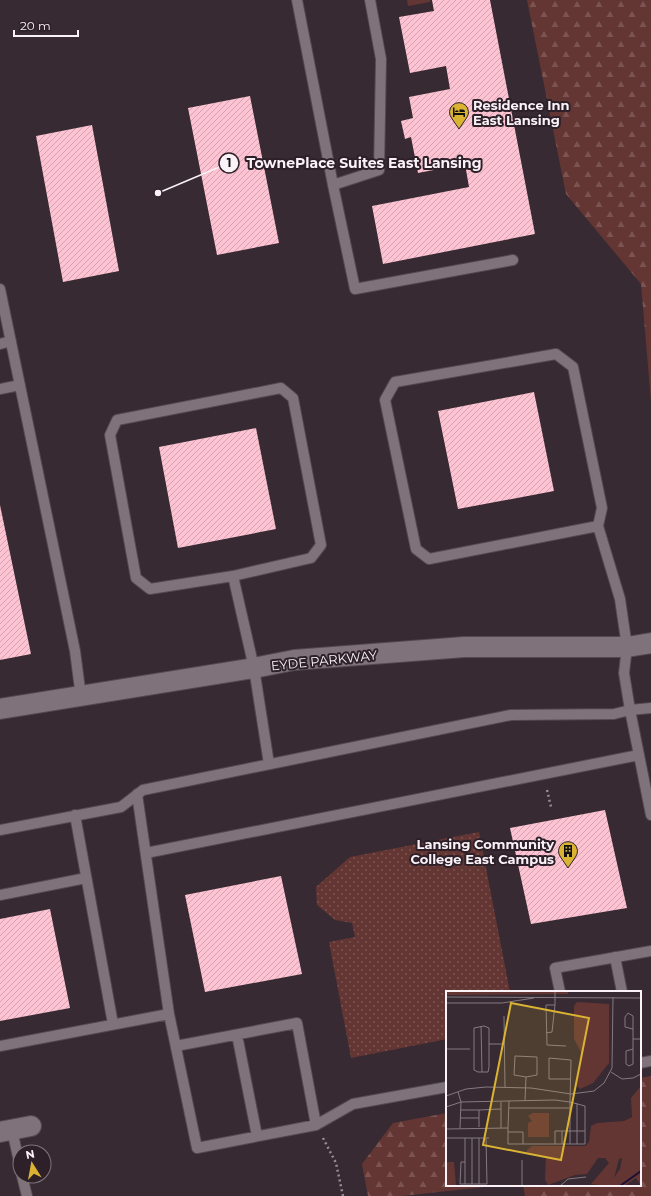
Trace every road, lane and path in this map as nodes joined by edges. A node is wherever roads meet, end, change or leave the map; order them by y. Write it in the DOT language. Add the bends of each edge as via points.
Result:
graph roads {
  1 [pos="297,0"];
  2 [pos="370,0"];
  3 [pos="333,185"];
  4 [pos="513,260"];
  5 [pos="0,289"];
  6 [pos="11,341"];
  7 [pos="0,344"];
  8 [pos="20,385"];
  9 [pos="0,389"];
  10 [pos="598,526"];
  11 [pos="233,576"];
  12 [pos="651,643"];
  13 [pos="627,647"];
  14 [pos="254,668"];
  15 [pos="82,697"];
  16 [pos="651,708"];
  17 [pos="0,709"];
  18 [pos="630,710"];
  19 [pos="640,755"];
  20 [pos="269,764"];
  21 [pos="138,794"];
  22 [pos="75,815"];
  23 [pos="651,815"];
  24 [pos="0,830"];
  25 [pos="146,853"];
  26 [pos="86,878"];
  27 [pos="0,895"];
  28 [pos="651,951"];
  29 [pos="615,957"];
  30 [pos="560,991"];
  31 [pos="622,991"];
  32 [pos="169,1014"];
  33 [pos="113,1024"];
  34 [pos="237,1034"];
  35 [pos="0,1046"];
  36 [pos="176,1046"];
  37 [pos="651,1061"];
  38 [pos="641,1063"];
  39 [pos="446,1087"];
  40 [pos="316,1125"];
  41 [pos="31,1126"];
  42 [pos="6,1131"];
  43 [pos="257,1136"];
  44 [pos="12,1146"];
  45 [pos="24,1184"];
  46 [pos="26,1196"];
  47 [pos="343,1196"];
  1 -- 3 [label="lane"];
  2 -- 3 [label="lane" via="381,59 379,170"];
  3 -- 4 [label="lane" via="355,289"];
  5 -- 6 [label="lane"];
  6 -- 7 [label="lane"];
  6 -- 8 [label="lane"];
  8 -- 9 [label="lane"];
  8 -- 15 [label="lane"];
  10 -- 10 [label="lane" via="602,508 573,367 556,354 395,382 385,400 416,550 429,559"];
  10 -- 13 [label="lane" via="620,599"];
  11 -- 11 [label="lane" via="311,558 321,545 293,398 281,388 118,420 110,435 136,578 150,589"];
  11 -- 14 [label="lane"];
  12 -- 13 [label="street, EYDE PARKWAY"];
  13 -- 14 [label="street, EYDE PARKWAY" via="464,647 294,660"];
  13 -- 18 [label="lane" via="624,673"];
  14 -- 15 [label="street, EYDE PARKWAY"];
  14 -- 20 [label="lane"];
  15 -- 17 [label="street, EYDE PARKWAY"];
  16 -- 18 [label="lane"];
  18 -- 19 [label="lane"];
  18 -- 20 [label="lane" via="614,714 512,715"];
  19 -- 23 [label="lane"];
  19 -- 25 [label="lane"];
  20 -- 21 [label="lane" via="143,790"];
  21 -- 22 [label="lane" via="121,807"];
  21 -- 25 [label="lane"];
  22 -- 24 [label="lane"];
  22 -- 26 [label="lane"];
  25 -- 32 [label="lane"];
  26 -- 27 [label="lane"];
  26 -- 33 [label="lane"];
  28 -- 29 [label="lane"];
  29 -- 30 [label="lane" via="555,968"];
  29 -- 31 [label="lane"];
  32 -- 33 [label="lane"];
  32 -- 36 [label="lane"];
  33 -- 35 [label="lane"];
  34 -- 36 [label="lane"];
  34 -- 40 [label="lane" via="297,1022"];
  34 -- 43 [label="lane"];
  36 -- 43 [label="lane" via="197,1148"];
  37 -- 38 [label="lane"];
  39 -- 40 [label="lane" via="353,1104"];
  40 -- 43 [label="lane"];
  40 -- 47 [label="path" via="336,1163"];
  41 -- 42 [label="street"];
  42 -- 44 [label="lane"];
  45 -- 46 [label="lane"];
}
